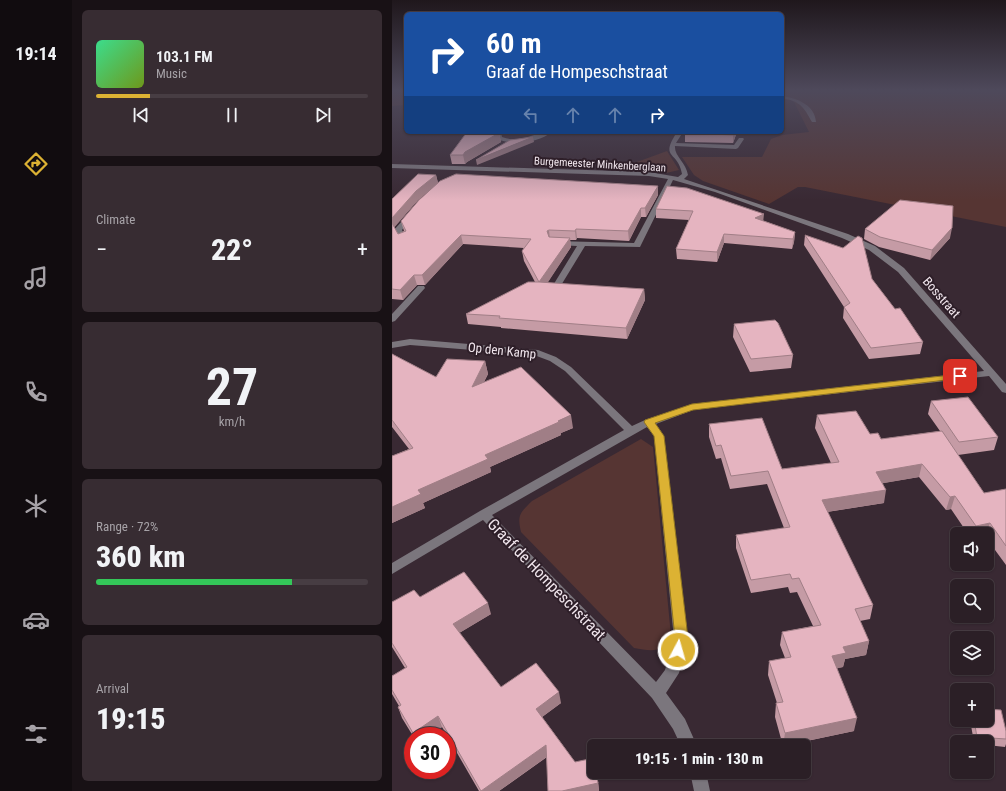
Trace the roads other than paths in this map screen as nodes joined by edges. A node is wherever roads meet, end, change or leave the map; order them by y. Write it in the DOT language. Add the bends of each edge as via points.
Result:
graph roads {
  1 [pos="498,134"];
  2 [pos="544,134"];
  3 [pos="679,134"];
  4 [pos="740,140"];
  5 [pos="508,142"];
  6 [pos="672,144"];
  7 [pos="502,145"];
  8 [pos="392,166"];
  9 [pos="469,166"];
  10 [pos="459,177"];
  11 [pos="676,178"];
  12 [pos="418,207"];
  13 [pos="845,236"];
  14 [pos="403,240"];
  15 [pos="553,243"];
  16 [pos="582,244"];
  17 [pos="556,287"];
  18 [pos="421,288"];
  19 [pos="392,319"];
  20 [pos="392,345"];
  21 [pos="991,373"];
  22 [pos="1006,390"];
  23 [pos="648,422"];
  24 [pos="631,431"];
  25 [pos="484,514"];
  26 [pos="392,569"];
  27 [pos="657,693"];
  28 [pos="686,739"];
  29 [pos="699,779"];
  30 [pos="702,791"];
  1 -- 5 [label="street" via="498,138"];
  2 -- 5 [label="street"];
  3 -- 6 [label="street"];
  4 -- 6 [label="street" via="736,147"];
  5 -- 7 [label="street"];
  6 -- 11 [label="street" via="672,153 685,168 685,175"];
  8 -- 9 [label="street, Burgemeester Minkenberglaan"];
  9 -- 10 [label="street"];
  9 -- 11 [label="street, Burgemeester Minkenberglaan" via="649,174"];
  11 -- 13 [label="street, Burgemeester Minkenberglaan"];
  11 -- 16 [label="street" via="660,198 638,245"];
  12 -- 14 [label="street" via="398,230"];
  13 -- 21 [label="street, Bosstraat" via="872,248 901,270"];
  15 -- 16 [label="street"];
  16 -- 17 [label="street"];
  18 -- 19 [label="street"];
  20 -- 24 [label="street, Op den Kamp" via="410,342 535,352 553,359 568,369"];
  21 -- 22 [label="street, Bosstraat"];
  21 -- 23 [label="street, Graaf de Hompeschstraat" via="692,407"];
  23 -- 24 [label="street, Graaf de Hompeschstraat"];
  23 -- 27 [label="street" via="659,436 681,638 672,673"];
  24 -- 25 [label="street, Graaf de Hompeschstraat"];
  25 -- 26 [label="street"];
  25 -- 27 [label="street, Graaf de Hompeschstraat"];
  27 -- 28 [label="street, Graaf de Hompeschstraat" via="679,724"];
  29 -- 30 [label="street"];
}
